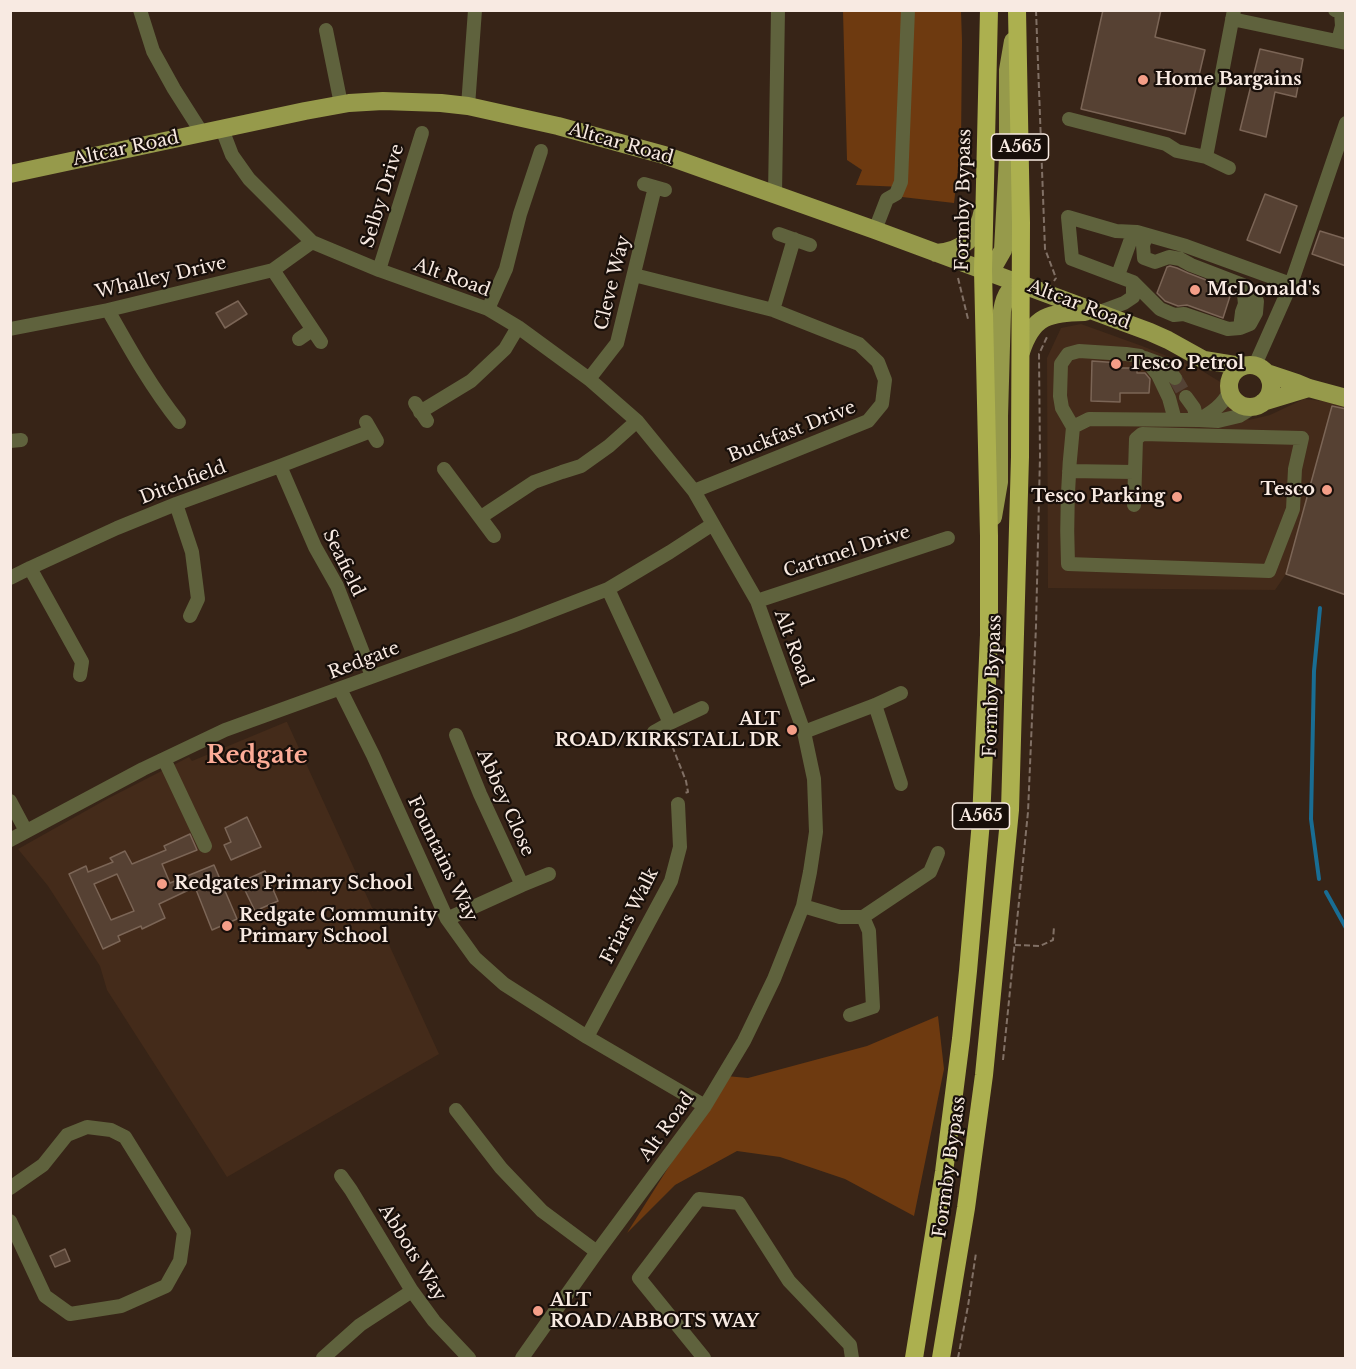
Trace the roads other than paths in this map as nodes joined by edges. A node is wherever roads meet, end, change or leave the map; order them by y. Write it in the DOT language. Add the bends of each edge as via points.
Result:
graph roads {
  1 [pos="140,10"];
  2 [pos="475,10"];
  3 [pos="778,10"];
  4 [pos="908,10"];
  5 [pos="989,10"];
  6 [pos="1335,10"];
  7 [pos="1017,13"];
  8 [pos="1233,15"];
  9 [pos="326,30"];
  10 [pos="1342,42"];
  11 [pos="340,104"];
  12 [pos="468,106"];
  13 [pos="1069,119"];
  14 [pos="1346,123"];
  15 [pos="222,129"];
  16 [pos="202,133"];
  17 [pos="422,133"];
  18 [pos="541,151"];
  19 [pos="1206,157"];
  20 [pos="1229,168"];
  21 [pos="10,174"];
  22 [pos="655,187"];
  23 [pos="775,194"];
  24 [pos="984,206"];
  25 [pos="875,230"];
  26 [pos="779,234"];
  27 [pos="1138,235"];
  28 [pos="794,239"];
  29 [pos="312,242"];
  30 [pos="810,244"];
  31 [pos="936,253"];
  32 [pos="273,270"];
  33 [pos="379,270"];
  34 [pos="983,270"];
  35 [pos="634,275"];
  36 [pos="1118,275"];
  37 [pos="1133,282"];
  38 [pos="1021,284"];
  39 [pos="1291,284"];
  40 [pos="488,309"];
  41 [pos="108,310"];
  42 [pos="773,310"];
  43 [pos="1096,313"];
  44 [pos="518,327"];
  45 [pos="10,329"];
  46 [pos="312,330"];
  47 [pos="299,339"];
  48 [pos="321,342"];
  49 [pos="1021,352"];
  50 [pos="1140,357"];
  51 [pos="1204,360"];
  52 [pos="1255,368"];
  53 [pos="1174,378"];
  54 [pos="589,379"];
  55 [pos="1309,388"];
  56 [pos="1229,389"];
  57 [pos="1186,397"];
  58 [pos="1346,398"];
  59 [pos="1260,404"];
  60 [pos="166,405"];
  61 [pos="153,412"];
  62 [pos="420,412"];
  63 [pos="1175,420"];
  64 [pos="1198,420"];
  65 [pos="637,421"];
  66 [pos="179,422"];
  67 [pos="1073,427"];
  68 [pos="371,431"];
  69 [pos="280,466"];
  70 [pos="444,469"];
  71 [pos="1069,471"];
  72 [pos="1134,472"];
  73 [pos="694,491"];
  74 [pos="176,504"];
  75 [pos="1134,505"];
  76 [pos="480,517"];
  77 [pos="713,524"];
  78 [pos="494,536"];
  79 [pos="989,536"];
  80 [pos="948,538"];
  81 [pos="30,568"];
  82 [pos="10,578"];
  83 [pos="608,589"];
  84 [pos="758,601"];
  85 [pos="190,616"];
  86 [pos="86,667"];
  87 [pos="372,676"];
  88 [pos="340,689"];
  89 [pos="901,693"];
  90 [pos="875,705"];
  91 [pos="702,708"];
  92 [pos="804,732"];
  93 [pos="456,735"];
  94 [pos="164,759"];
  95 [pos="901,784"];
  96 [pos="10,801"];
  97 [pos="678,804"];
  98 [pos="26,831"];
  99 [pos="10,840"];
  100 [pos="205,846"];
  101 [pos="938,853"];
  102 [pos="549,874"];
  103 [pos="522,885"];
  104 [pos="803,906"];
  105 [pos="863,917"];
  106 [pos="447,919"];
  107 [pos="850,1015"];
  108 [pos="587,1036"];
  109 [pos="705,1106"];
  110 [pos="456,1110"];
  111 [pos="341,1176"];
  112 [pos="10,1188"];
  113 [pos="10,1221"];
  114 [pos="597,1252"];
  115 [pos="412,1291"];
  116 [pos="323,1359"];
  117 [pos="469,1359"];
  118 [pos="522,1359"];
  119 [pos="704,1359"];
  120 [pos="852,1359"];
  121 [pos="914,1359"];
  122 [pos="941,1359"];
  1 -- 16 [label="street" via="153,51"];
  2 -- 12 [label="street"];
  3 -- 23 [label="street"];
  4 -- 25 [label="street" via="901,182 896,194 887,199"];
  5 -- 24 [label="highway, Formby Bypass / A565"];
  6 -- 10 [label="street" via="1341,12"];
  7 -- 34 [label="main road" via="1008,70 1003,250 995,264"];
  7 -- 38 [label="highway, Formby Bypass / A565"];
  8 -- 10 [label="street"];
  8 -- 19 [label="street"];
  9 -- 11 [label="street"];
  11 -- 12 [label="main road, Altcar Road" via="383,100"];
  11 -- 15 [label="main road, Altcar Road"];
  12 -- 23 [label="main road, Altcar Road" via="664,155"];
  13 -- 19 [label="street"];
  14 -- 39 [label="street"];
  15 -- 16 [label="main road, Altcar Road"];
  15 -- 29 [label="street, Alt Road" via="232,155 249,178"];
  16 -- 21 [label="main road, Altcar Road"];
  17 -- 33 [label="street, Selby Drive"];
  18 -- 40 [label="street" via="506,269"];
  19 -- 20 [label="street"];
  22 -- 35 [label="street, Cleve Way"];
  23 -- 25 [label="main road, Altcar Road"];
  24 -- 31 [label="main road" via="978,227 967,242 954,250"];
  24 -- 34 [label="highway, Formby Bypass / A565"];
  25 -- 31 [label="main road, Altcar Road"];
  26 -- 28 [label="street"];
  27 -- 36 [label="street"];
  27 -- 36 [label="street" via="1068,217 1072,259"];
  27 -- 37 [label="street" via="1144,258 1180,259 1243,285 1245,304 1240,328 1228,329 1160,309"];
  27 -- 39 [label="street" via="1186,246"];
  28 -- 30 [label="street"];
  28 -- 42 [label="street"];
  29 -- 32 [label="street, Whalley Drive"];
  29 -- 33 [label="street, Alt Road"];
  31 -- 34 [label="main road, Altcar Road"];
  32 -- 41 [label="street, Whalley Drive"];
  32 -- 46 [label="street"];
  33 -- 40 [label="street, Alt Road"];
  34 -- 38 [label="main road, Altcar Road"];
  34 -- 79 [label="highway, Formby Bypass / A565"];
  35 -- 42 [label="street, Buckfast Drive"];
  35 -- 54 [label="street, Cleve Way" via="617,343"];
  36 -- 37 [label="street"];
  37 -- 43 [label="street" via="1133,297"];
  38 -- 43 [label="main road, Altcar Road"];
  38 -- 49 [label="highway, Formby Bypass / A565"];
  38 -- 79 [label="main road" via="1011,288 1002,311 999,482"];
  39 -- 52 [label="street"];
  40 -- 44 [label="street, Alt Road"];
  41 -- 45 [label="street, Whalley Drive"];
  41 -- 60 [label="street"];
  42 -- 73 [label="street, Buckfast Drive" via="859,344 878,362 885,380 882,404 868,421"];
  43 -- 49 [label="main road" via="1046,317 1031,331"];
  43 -- 51 [label="main road, Altcar Road" via="1159,336"];
  44 -- 54 [label="street, Alt Road"];
  44 -- 62 [label="street" via="505,349 471,381"];
  46 -- 47 [label="street"];
  46 -- 48 [label="street"];
  49 -- 122 [label="highway, Formby Bypass / A565" via="1010,810 983,1086"];
  50 -- 53 [label="street" via="1164,365"];
  50 -- 63 [label="street" via="1158,375"];
  50 -- 67 [label="street" via="1079,351 1068,354 1061,364 1060,396"];
  51 -- 52 [label="main road, Altcar Road"];
  51 -- 56 [label="main road, Altcar Road"];
  52 -- 55 [label="main road, Altcar Road"];
  52 -- 56 [label="main road" via="1236,369"];
  52 -- 59 [label="main road" via="1270,379 1270,392"];
  54 -- 65 [label="street, Alt Road"];
  55 -- 58 [label="main road, Altcar Road"];
  55 -- 59 [label="main road"];
  56 -- 59 [label="main road" via="1237,403 1250,407"];
  56 -- 64 [label="street" via="1218,407"];
  57 -- 64 [label="street"];
  59 -- 64 [label="street" via="1232,419"];
  60 -- 61 [label="street"];
  60 -- 66 [label="street"];
  63 -- 64 [label="street"];
  63 -- 67 [label="street" via="1089,419"];
  65 -- 73 [label="street, Alt Road"];
  65 -- 76 [label="street" via="581,466 534,483"];
  67 -- 71 [label="street"];
  68 -- 69 [label="street, Ditchfield"];
  69 -- 74 [label="street, Ditchfield"];
  69 -- 87 [label="street, Seafield" via="315,547 337,586"];
  70 -- 76 [label="street"];
  71 -- 72 [label="street"];
  71 -- 72 [label="street" via="1068,564 1269,572 1293,509 1295,469 1302,438 1142,434 1136,439"];
  72 -- 75 [label="street"];
  73 -- 77 [label="street, Alt Road"];
  74 -- 81 [label="street, Ditchfield"];
  74 -- 85 [label="street" via="204,603"];
  76 -- 78 [label="street"];
  77 -- 83 [label="street, Redgate"];
  77 -- 84 [label="street, Alt Road"];
  79 -- 121 [label="highway, Formby Bypass / A565" via="986,731 969,960 944,1172"];
  80 -- 84 [label="street, Cartmel Drive"];
  81 -- 82 [label="street, Ditchfield"];
  81 -- 86 [label="street"];
  83 -- 87 [label="street, Redgate"];
  83 -- 91 [label="street" via="663,727"];
  84 -- 92 [label="street, Alt Road"];
  87 -- 88 [label="street, Redgate"];
  88 -- 94 [label="street, Redgate" via="225,730"];
  88 -- 106 [label="street, Fountains Way"];
  89 -- 90 [label="street"];
  90 -- 92 [label="street"];
  90 -- 95 [label="street"];
  92 -- 104 [label="street, Alt Road" via="814,779 816,832"];
  93 -- 103 [label="street, Abbey Close"];
  94 -- 98 [label="street, Redgate"];
  94 -- 100 [label="street"];
  96 -- 98 [label="street"];
  97 -- 108 [label="street, Friars Walk" via="680,847 671,881"];
  98 -- 99 [label="street, Redgate"];
  101 -- 105 [label="street" via="930,872"];
  102 -- 103 [label="street, Abbey Close"];
  103 -- 106 [label="street, Abbey Close"];
  104 -- 105 [label="street" via="840,917"];
  104 -- 109 [label="street, Alt Road" via="744,1041"];
  105 -- 107 [label="street" via="869,931 873,1007"];
  106 -- 108 [label="street, Fountains Way" via="475,958 504,984"];
  108 -- 109 [label="street, Fountains Way"];
  109 -- 114 [label="street, Alt Road"];
  110 -- 114 [label="street" via="501,1168 542,1211"];
  111 -- 115 [label="street, Abbots Way" via="346,1194"];
  112 -- 113 [label="street" via="43,1166 67,1135 87,1127 111,1130 125,1137 184,1232 180,1261 166,1286 121,1306 70,1314 45,1296"];
  114 -- 118 [label="street, Alt Road"];
  115 -- 116 [label="street" via="360,1325"];
  115 -- 117 [label="street, Abbots Way"];
  119 -- 120 [label="street" via="639,1278 699,1199 739,1203 789,1281 849,1345"];
}
